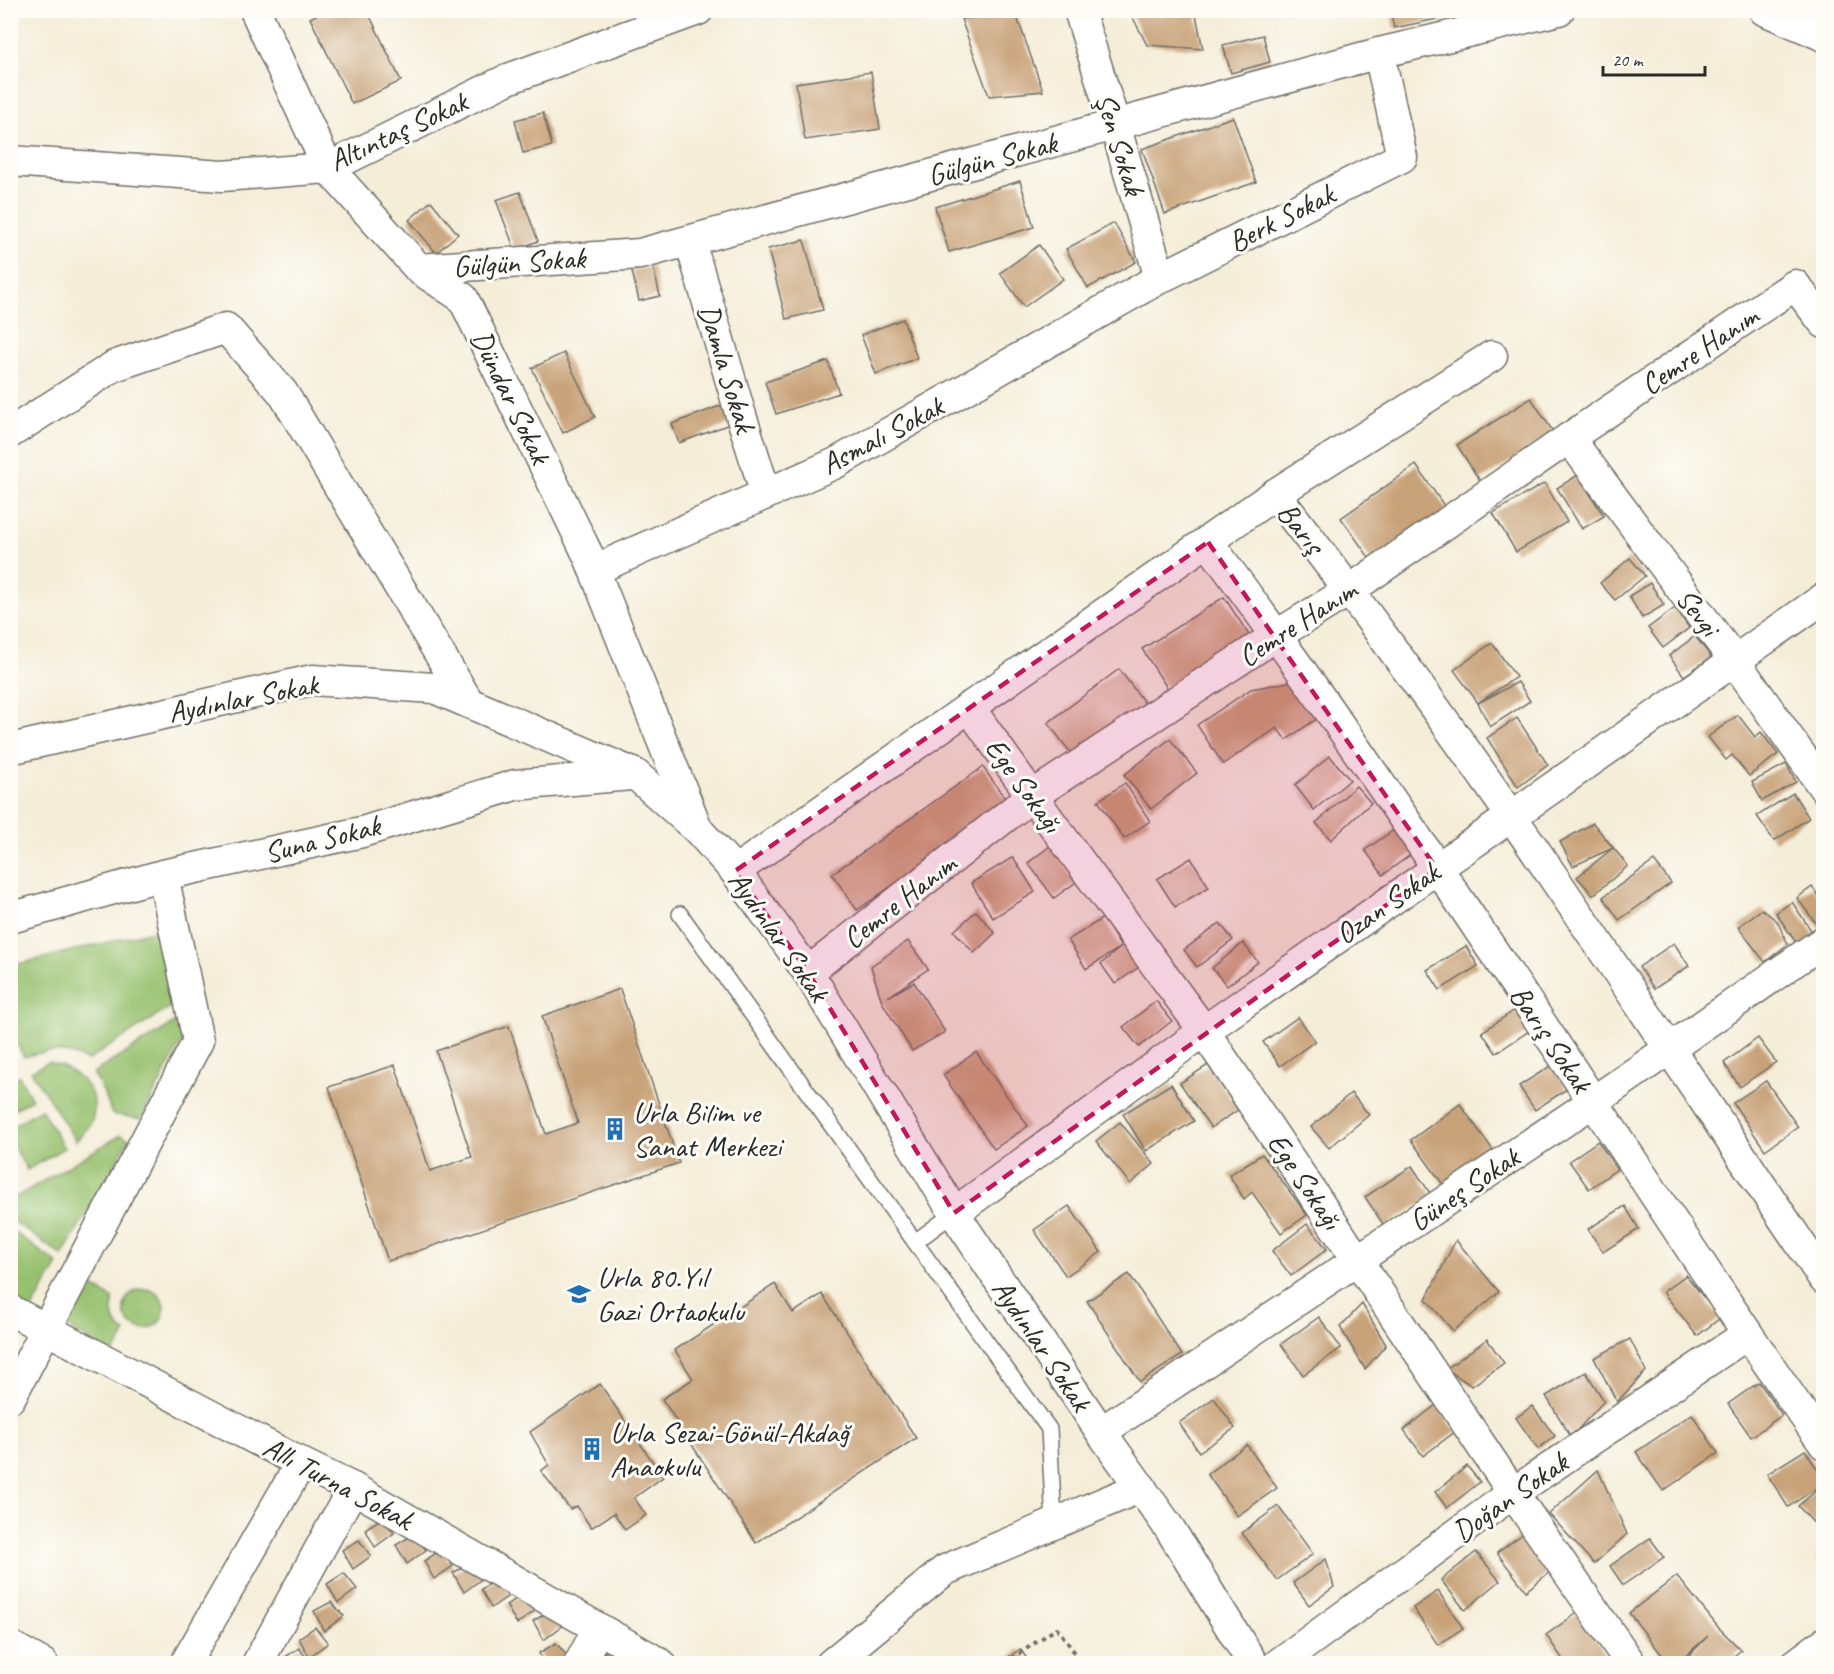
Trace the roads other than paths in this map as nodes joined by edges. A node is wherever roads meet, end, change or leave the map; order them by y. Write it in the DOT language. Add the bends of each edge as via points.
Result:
graph roads {
  1 [pos="255,10"];
  2 [pos="699,10"];
  3 [pos="1079,10"];
  4 [pos="1559,10"];
  5 [pos="1764,10"];
  6 [pos="1824,36"];
  7 [pos="1379,53"];
  8 [pos="1115,126"];
  9 [pos="11,160"];
  10 [pos="328,168"];
  11 [pos="690,241"];
  12 [pos="419,269"];
  13 [pos="1160,278"];
  14 [pos="1824,323"];
  15 [pos="1492,356"];
  16 [pos="10,433"];
  17 [pos="1569,438"];
  18 [pos="766,494"];
  19 [pos="1275,494"];
  20 [pos="1208,542"];
  21 [pos="594,570"];
  22 [pos="1350,590"];
  23 [pos="1824,598"];
  24 [pos="1277,635"];
  25 [pos="1734,660"];
  26 [pos="469,703"];
  27 [pos="969,707"];
  28 [pos="10,749"];
  29 [pos="635,774"];
  30 [pos="1824,788"];
  31 [pos="1032,796"];
  32 [pos="1511,817"];
  33 [pos="698,830"];
  34 [pos="1437,869"];
  35 [pos="735,871"];
  36 [pos="164,875"];
  37 [pos="680,914"];
  38 [pos="10,918"];
  39 [pos="1824,941"];
  40 [pos="808,972"];
  41 [pos="1204,1031"];
  42 [pos="1669,1049"];
  43 [pos="1593,1102"];
  44 [pos="954,1213"];
  45 [pos="915,1242"];
  46 [pos="1358,1259"];
  47 [pos="1824,1278"];
  48 [pos="10,1310"];
  49 [pos="47,1329"];
  50 [pos="1746,1335"];
  51 [pos="10,1398"];
  52 [pos="1101,1432"];
  53 [pos="1824,1444"];
  54 [pos="301,1463"];
  55 [pos="1141,1487"];
  56 [pos="353,1488"];
  57 [pos="1513,1493"];
  58 [pos="1054,1524"];
  59 [pos="598,1629"];
  60 [pos="1824,1643"];
  61 [pos="10,1646"];
  62 [pos="44,1664"];
  63 [pos="185,1664"];
  64 [pos="256,1664"];
  65 [pos="579,1664"];
  66 [pos="661,1664"];
  67 [pos="831,1664"];
  68 [pos="1253,1664"];
  69 [pos="1278,1664"];
  70 [pos="1631,1664"];
  71 [pos="1796,1664"];
  1 -- 10 [label="street, Dündar Sokak"];
  2 -- 10 [label="street, Altıntaş Sokak" via="508,79"];
  3 -- 8 [label="street, Şen Sokak"];
  4 -- 7 [label="street, Gülgün Sokak"];
  5 -- 6 [label="street"];
  7 -- 8 [label="street, Gülgün Sokak"];
  7 -- 13 [label="street, Berk Sokak" via="1402,157"];
  8 -- 11 [label="street, Gülgün Sokak"];
  8 -- 13 [label="street, Şen Sokak"];
  9 -- 10 [label="street, Altıntaş Sokak" via="222,176"];
  10 -- 12 [label="street, Dündar Sokak"];
  11 -- 12 [label="street, Gülgün Sokak" via="640,254"];
  11 -- 18 [label="street, Damla Sokak"];
  12 -- 21 [label="street, Dündar Sokak" via="463,298"];
  13 -- 18 [label="street, Asmalı Sokak" via="836,463"];
  14 -- 17 [label="street, Cemre Hanım" via="1795,285"];
  15 -- 19 [label="street"];
  16 -- 26 [label="street" via="114,366 226,328 283,393"];
  17 -- 22 [label="street, Cemre Hanım"];
  17 -- 25 [label="street, Sevgi"];
  18 -- 21 [label="street, Asmalı Sokak"];
  19 -- 20 [label="street"];
  19 -- 22 [label="street, Barış"];
  20 -- 24 [label="street, Barış Sokak"];
  20 -- 27 [label="street"];
  21 -- 33 [label="street, Dündar Sokak"];
  22 -- 24 [label="street, Cemre Hanım"];
  22 -- 32 [label="street"];
  23 -- 25 [label="street, Ozan Sokak"];
  24 -- 31 [label="street, Cemre Hanım"];
  24 -- 34 [label="street, Barış Sokak"];
  25 -- 30 [label="street, Sevgi"];
  25 -- 32 [label="street, Ozan Sokak"];
  26 -- 28 [label="street, Aydınlar Sokak" via="434,688 312,680"];
  26 -- 29 [label="street, Aydınlar Sokak"];
  27 -- 31 [label="street, Ege Sokağı"];
  27 -- 35 [label="street"];
  29 -- 33 [label="street, Aydınlar Sokak"];
  29 -- 36 [label="street, Suna Sokak" via="515,785 362,831"];
  31 -- 40 [label="street, Cemre Hanım"];
  31 -- 41 [label="street, Ege Sokağı"];
  32 -- 34 [label="street, Ozan Sokak"];
  32 -- 42 [label="street"];
  33 -- 35 [label="street, Aydınlar Sokak"];
  34 -- 41 [label="street, Ozan Sokak"];
  34 -- 43 [label="street, Barış Sokak"];
  35 -- 40 [label="street, Aydınlar Sokak"];
  36 -- 38 [label="street, Suna Sokak"];
  36 -- 49 [label="street" via="198,1041"];
  37 -- 45 [label="lane"];
  39 -- 42 [label="street, Güneş Sokak"];
  40 -- 44 [label="street, Aydınlar Sokak"];
  41 -- 44 [label="street, Ozan Sokak"];
  41 -- 46 [label="street, Ege Sokağı"];
  42 -- 43 [label="street, Güneş Sokak"];
  42 -- 47 [label="street"];
  43 -- 46 [label="street, Güneş Sokak"];
  43 -- 50 [label="street, Barış Sokak"];
  44 -- 45 [label="lane"];
  44 -- 52 [label="street, Aydınlar Sokak"];
  45 -- 58 [label="lane" via="1049,1429"];
  46 -- 52 [label="street, Güneş Sokak"];
  46 -- 57 [label="street, Ege Sokağı"];
  48 -- 49 [label="street, Allı Turna Sokak"];
  49 -- 51 [label="street"];
  49 -- 54 [label="street, Allı Turna Sokak"];
  50 -- 53 [label="street, Barış Sokak"];
  50 -- 57 [label="street, Doğan Sokak"];
  52 -- 55 [label="street, Aydınlar Sokak"];
  54 -- 56 [label="street, Allı Turna Sokak"];
  54 -- 63 [label="street"];
  55 -- 58 [label="street"];
  55 -- 68 [label="street, Aydınlar Sokak"];
  56 -- 59 [label="street, Allı Turna Sokak"];
  56 -- 64 [label="street"];
  57 -- 69 [label="street, Doğan Sokak"];
  57 -- 70 [label="street, Ege Sokağı"];
  58 -- 67 [label="street" via="945,1570"];
  59 -- 65 [label="street"];
  59 -- 66 [label="street, Allı Turna Sokak"];
  60 -- 71 [label="street"];
  61 -- 62 [label="street"];
}
